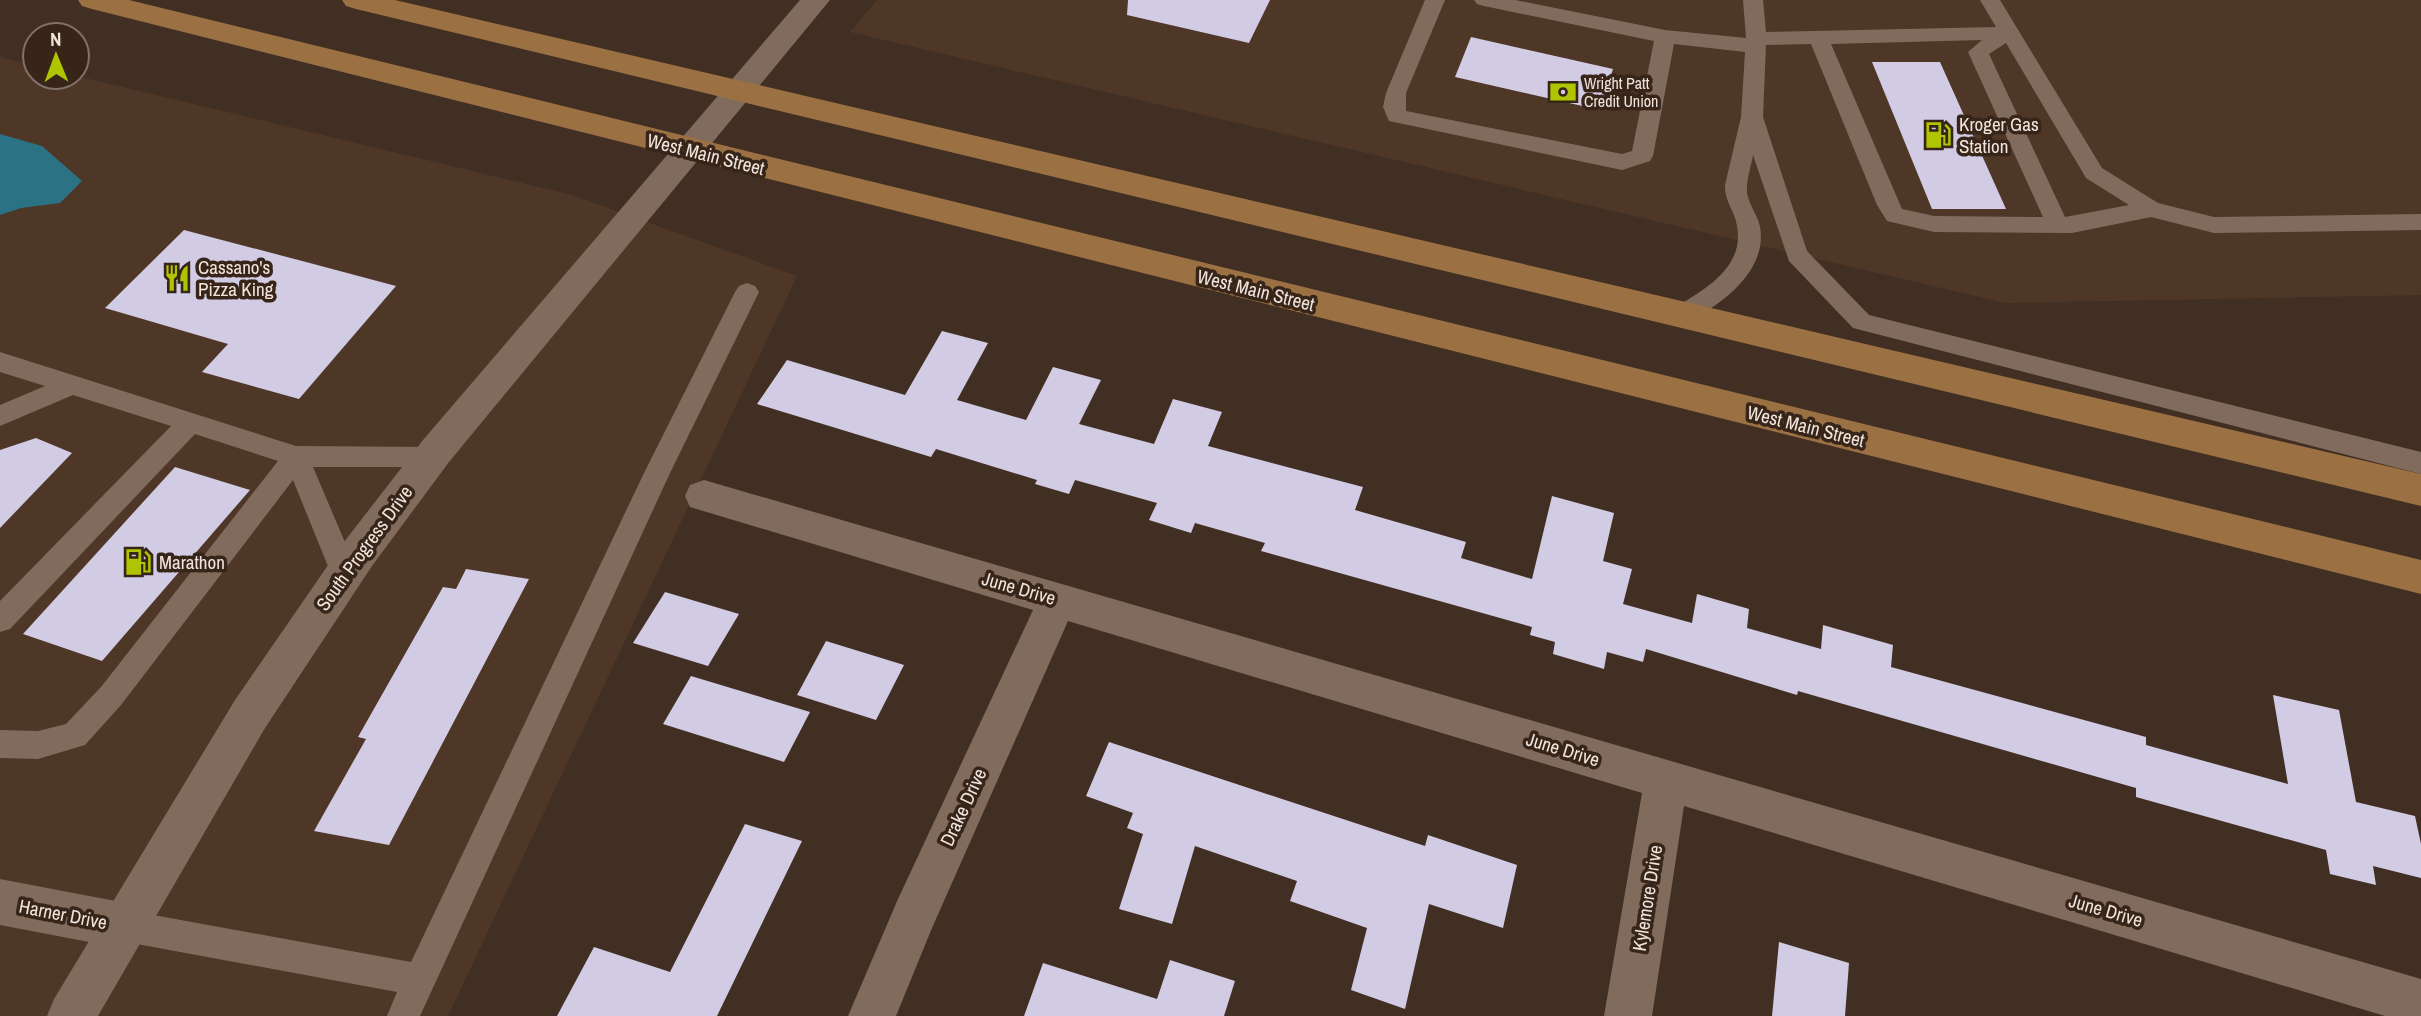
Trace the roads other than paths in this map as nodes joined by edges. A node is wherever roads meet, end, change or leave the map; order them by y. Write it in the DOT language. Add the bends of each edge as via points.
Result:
graph roads {
  1 [pos="92,0"];
  2 [pos="356,0"];
  3 [pos="816,0"];
  4 [pos="1435,0"];
  5 [pos="1484,0"];
  6 [pos="1753,0"];
  7 [pos="1990,0"];
  8 [pos="2010,33"];
  9 [pos="1817,36"];
  10 [pos="1665,37"];
  11 [pos="1756,43"];
  12 [pos="737,91"];
  13 [pos="1752,117"];
  14 [pos="691,149"];
  15 [pos="2151,209"];
  16 [pos="2421,222"];
  17 [pos="2058,225"];
  18 [pos="747,292"];
  19 [pos="1680,315"];
  20 [pos="0,362"];
  21 [pos="71,385"];
  22 [pos="0,416"];
  23 [pos="189,424"];
  24 [pos="296,456"];
  25 [pos="432,457"];
  26 [pos="2421,463"];
  27 [pos="2421,490"];
  28 [pos="704,496"];
  29 [pos="344,573"];
  30 [pos="2421,578"];
  31 [pos="1058,599"];
  32 [pos="0,620"];
  33 [pos="0,744"];
  34 [pos="1665,779"];
  35 [pos="0,902"];
  36 [pos="126,926"];
  37 [pos="420,980"];
  38 [pos="2421,1003"];
  39 [pos="71,1016"];
  40 [pos="403,1016"];
  41 [pos="872,1016"];
  42 [pos="1628,1016"];
  1 -- 14 [label="main road, West Main Street"];
  2 -- 12 [label="main road"];
  3 -- 12 [label="street, South Progress Drive"];
  4 -- 10 [label="lane" via="1396,93 1397,116 1622,162 1642,156"];
  5 -- 10 [label="lane"];
  6 -- 11 [label="lane"];
  7 -- 8 [label="lane"];
  8 -- 9 [label="lane"];
  8 -- 15 [label="lane" via="2094,173"];
  8 -- 17 [label="lane" via="1978,52"];
  9 -- 11 [label="lane"];
  9 -- 17 [label="lane" via="1895,215 1934,224"];
  10 -- 11 [label="lane"];
  11 -- 13 [label="lane"];
  12 -- 14 [label="street, South Progress Drive"];
  12 -- 19 [label="main road"];
  13 -- 19 [label="lane" via="1736,191 1749,228 1747,259 1710,299"];
  13 -- 26 [label="lane" via="1797,255 1861,322"];
  14 -- 25 [label="street, South Progress Drive"];
  14 -- 30 [label="main road, West Main Street"];
  15 -- 16 [label="lane" via="2214,225"];
  15 -- 17 [label="lane"];
  18 -- 37 [label="lane" via="657,473"];
  19 -- 27 [label="main road"];
  20 -- 21 [label="lane"];
  21 -- 22 [label="lane"];
  21 -- 23 [label="lane"];
  23 -- 24 [label="lane"];
  23 -- 32 [label="lane"];
  24 -- 25 [label="lane"];
  24 -- 29 [label="lane"];
  24 -- 33 [label="lane" via="111,696 75,735 38,746"];
  25 -- 29 [label="street, South Progress Drive"];
  28 -- 31 [label="street, June Drive"];
  29 -- 36 [label="street, South Progress Drive" via="250,714"];
  31 -- 34 [label="street, June Drive"];
  31 -- 41 [label="street, Drake Drive"];
  34 -- 38 [label="street, June Drive"];
  34 -- 42 [label="street, Kylemore Drive"];
  35 -- 36 [label="street, Harner Drive"];
  36 -- 37 [label="lane"];
  36 -- 39 [label="street, South Progress Drive"];
  37 -- 40 [label="lane"];
}
